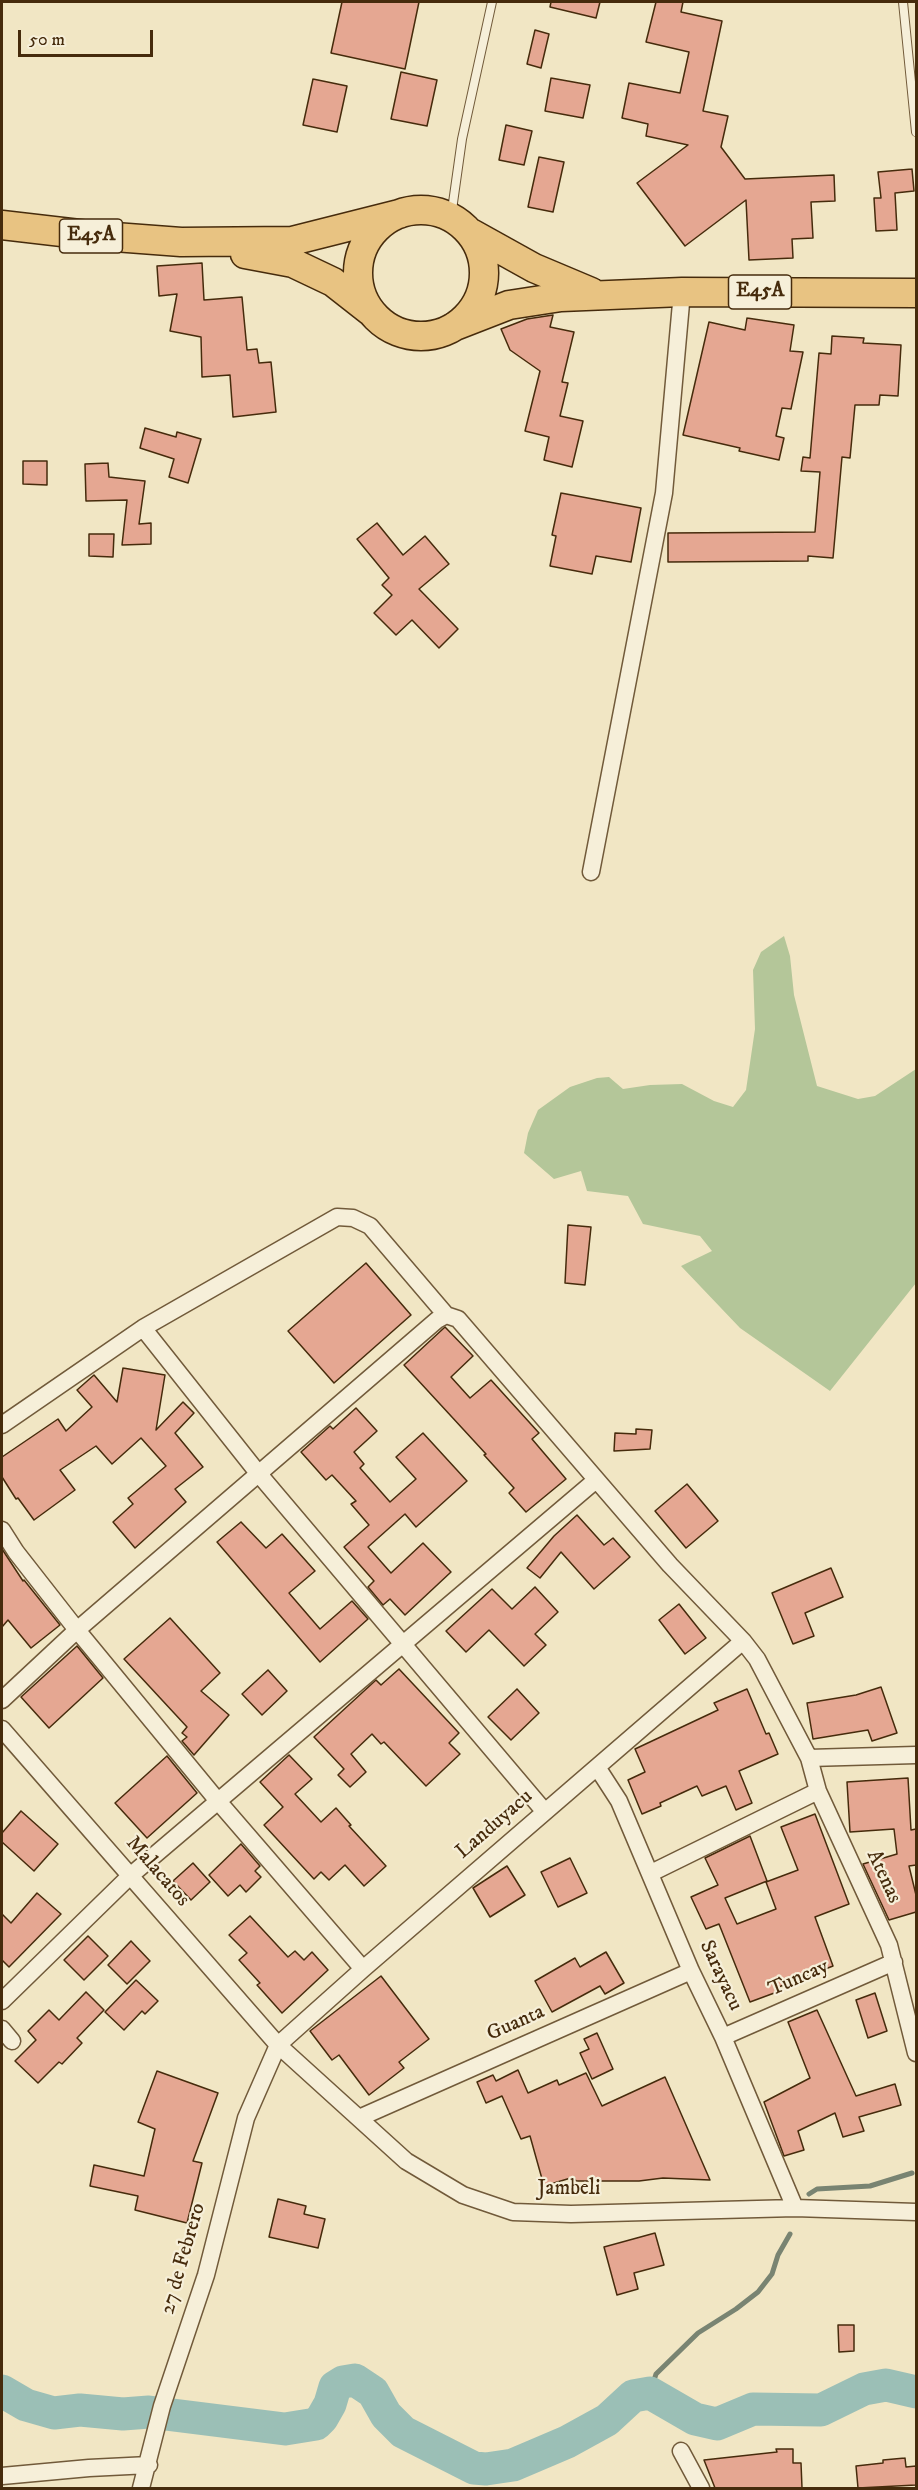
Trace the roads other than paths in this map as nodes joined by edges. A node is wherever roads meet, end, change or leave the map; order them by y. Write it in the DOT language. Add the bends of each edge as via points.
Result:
graph roads {
  1 [pos="492,2"];
  2 [pos="903,2"];
  3 [pos="916,132"];
  4 [pos="399,214"];
  5 [pos="2,225"];
  6 [pos="461,225"];
  7 [pos="181,242"];
  8 [pos="682,292"];
  9 [pos="916,293"];
  10 [pos="604,296"];
  11 [pos="372,313"];
  12 [pos="455,326"];
  13 [pos="591,872"];
  14 [pos="446,1315"];
  15 [pos="142,1328"];
  16 [pos="2,1425"];
  17 [pos="258,1473"];
  18 [pos="596,1479"];
  19 [pos="2,1530"];
  20 [pos="77,1630"];
  21 [pos="743,1641"];
  22 [pos="402,1643"];
  23 [pos="2,1700"];
  24 [pos="2,1729"];
  25 [pos="916,1755"];
  26 [pos="808,1758"];
  27 [pos="597,1767"];
  28 [pos="818,1791"];
  29 [pos="218,1800"];
  30 [pos="545,1812"];
  31 [pos="651,1873"];
  32 [pos="130,1876"];
  33 [pos="894,1962"];
  34 [pos="363,1969"];
  35 [pos="691,1971"];
  36 [pos="2,2001"];
  37 [pos="723,2037"];
  38 [pos="278,2046"];
  39 [pos="916,2053"];
  40 [pos="358,2118"];
  41 [pos="795,2208"];
  42 [pos="916,2212"];
  43 [pos="681,2451"];
  44 [pos="148,2465"];
  45 [pos="2,2476"];
  46 [pos="141,2488"];
  47 [pos="701,2488"];
  1 -- 6 [label="lane" via="462,139"];
  2 -- 3 [label="lane"];
  4 -- 6 [label="highway" via="425,210"];
  4 -- 7 [label="highway, E45A" via="292,241"];
  4 -- 11 [label="highway" via="373,234 359,263 360,290"];
  5 -- 7 [label="highway, E45A"];
  6 -- 10 [label="highway, E45A" via="552,277"];
  6 -- 12 [label="highway" via="483,257 484,283 474,308"];
  7 -- 11 [label="highway, E45A" via="293,263 333,282"];
  8 -- 9 [label="highway, E45A"];
  8 -- 10 [label="highway, E45A"];
  8 -- 13 [label="street" via="664,493"];
  10 -- 12 [label="highway, E45A" via="561,297 509,305"];
  11 -- 12 [label="highway" via="392,330 411,336 431,336"];
  14 -- 15 [label="street, Atenas" via="370,1226 353,1218 337,1217"];
  14 -- 17 [label="street"];
  14 -- 18 [label="street, Atenas" via="458,1319"];
  15 -- 16 [label="street, Atenas"];
  15 -- 17 [label="street"];
  17 -- 20 [label="street"];
  17 -- 22 [label="street"];
  18 -- 21 [label="street, Atenas"];
  18 -- 22 [label="street"];
  19 -- 20 [label="street"];
  20 -- 23 [label="street"];
  20 -- 29 [label="street"];
  21 -- 26 [label="street, Atenas" via="757,1659"];
  21 -- 27 [label="street, Landuyacu"];
  22 -- 29 [label="street"];
  22 -- 30 [label="street"];
  24 -- 32 [label="street, Malacatos"];
  25 -- 26 [label="street"];
  26 -- 28 [label="street, Atenas"];
  27 -- 30 [label="street, Landuyacu"];
  27 -- 31 [label="street, Sarayacu" via="619,1801"];
  28 -- 31 [label="street"];
  28 -- 33 [label="street, Atenas"];
  29 -- 32 [label="street"];
  29 -- 34 [label="street"];
  30 -- 34 [label="street, Landuyacu"];
  31 -- 35 [label="street, Sarayacu"];
  32 -- 36 [label="street"];
  32 -- 38 [label="street, Malacatos"];
  33 -- 37 [label="street, Tuncay"];
  33 -- 39 [label="street, Atenas"];
  34 -- 38 [label="street, Landuyacu"];
  35 -- 37 [label="street, Sarayacu"];
  35 -- 40 [label="street, Guanta"];
  37 -- 41 [label="street, Sarayacu"];
  38 -- 40 [label="street, Jambeli"];
  38 -- 44 [label="street, 27 de Febrero" via="246,2118 206,2275 162,2406"];
  40 -- 41 [label="street, Jambeli" via="406,2161 463,2194 513,2212"];
  41 -- 42 [label="street, Jambeli"];
  43 -- 47 [label="street"];
  44 -- 45 [label="street"];
  44 -- 46 [label="street, 27 de Febrero"];
}
